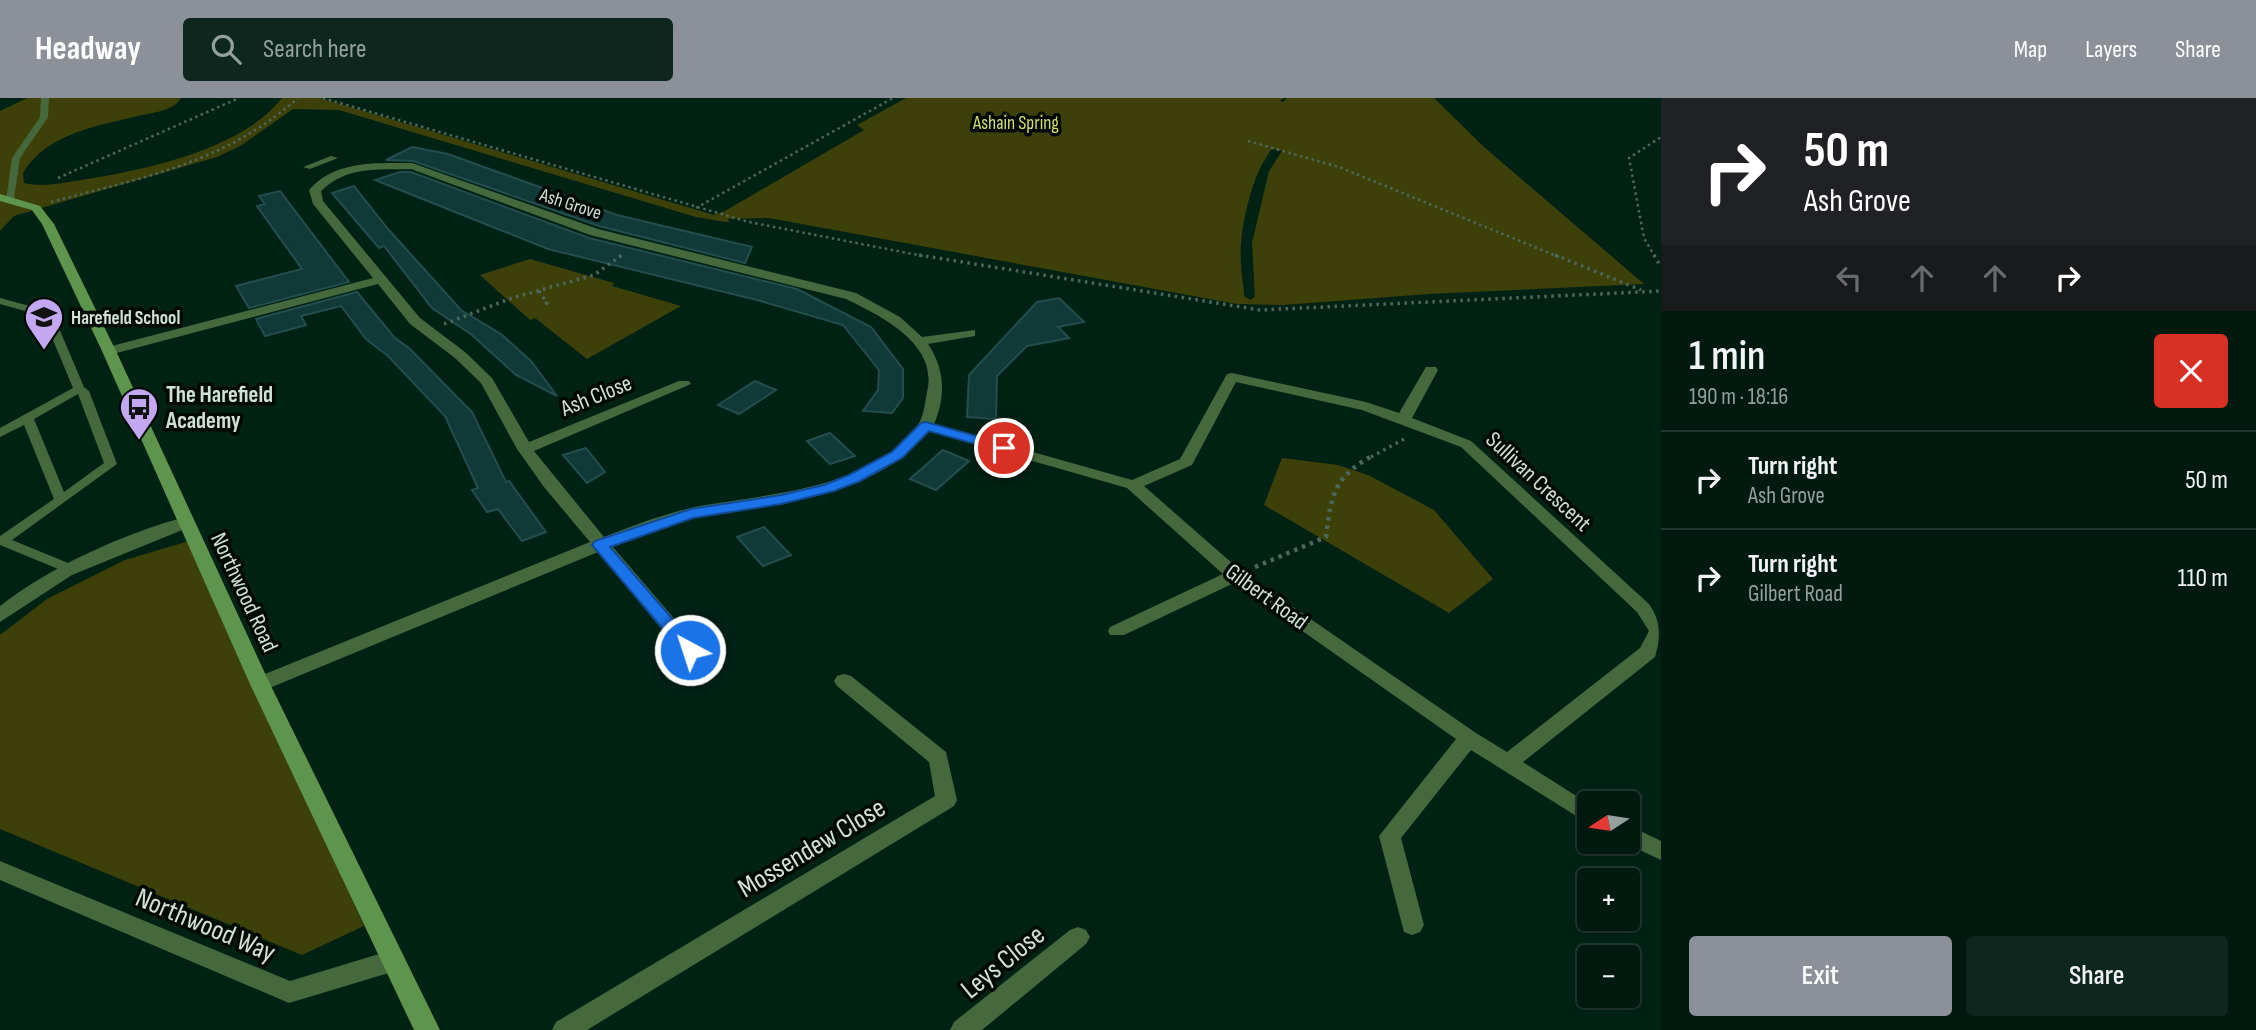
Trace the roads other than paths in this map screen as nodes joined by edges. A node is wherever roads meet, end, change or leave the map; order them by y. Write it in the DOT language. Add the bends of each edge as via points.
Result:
graph roads {
  1 [pos="45,98"];
  2 [pos="320,163"];
  3 [pos="337,165"];
  4 [pos="307,167"];
  5 [pos="4,197"];
  6 [pos="379,280"];
  7 [pos="0,301"];
  8 [pos="970,333"];
  9 [pos="920,341"];
  10 [pos="109,351"];
  11 [pos="1431,370"];
  12 [pos="684,384"];
  13 [pos="79,389"];
  14 [pos="27,417"];
  15 [pos="1403,420"];
  16 [pos="926,426"];
  17 [pos="0,433"];
  18 [pos="525,449"];
  19 [pos="1133,485"];
  20 [pos="61,500"];
  21 [pos="186,523"];
  22 [pos="1,540"];
  23 [pos="600,545"];
  24 [pos="68,568"];
  25 [pos="1235,575"];
  26 [pos="0,616"];
  27 [pos="1117,631"];
  28 [pos="690,650"];
  29 [pos="844,681"];
  30 [pos="260,684"];
  31 [pos="1469,737"];
  32 [pos="1507,763"];
  33 [pos="1577,807"];
  34 [pos="1640,840"];
  35 [pos="1661,851"];
  36 [pos="0,870"];
  37 [pos="1412,925"];
  38 [pos="1078,937"];
  39 [pos="392,961"];
  40 [pos="427,1030"];
  41 [pos="565,1030"];
  42 [pos="963,1030"];
  1 -- 5 [label="lane" via="44,117 16,158"];
  2 -- 3 [label="lane"];
  2 -- 3 [label="lane"];
  2 -- 4 [label="lane"];
  3 -- 6 [label="street" via="318,185 315,196"];
  3 -- 9 [label="street, Ash Grove" via="412,166 558,221 851,296 881,311"];
  5 -- 10 [label="street, Northwood Road" via="33,207 48,224"];
  6 -- 10 [label="street"];
  6 -- 18 [label="street" via="415,321 487,381"];
  7 -- 13 [label="lane" via="48,314"];
  8 -- 9 [label="street"];
  9 -- 16 [label="street, Ash Grove" via="935,371 936,384 936,401"];
  10 -- 21 [label="street, Northwood Road"];
  11 -- 15 [label="street"];
  12 -- 18 [label="street, Ash Close"];
  13 -- 14 [label="lane"];
  13 -- 20 [label="lane" via="111,464"];
  14 -- 17 [label="lane"];
  14 -- 20 [label="lane"];
  15 -- 19 [label="street, Sullivan Crescent" via="1366,406 1232,377 1186,462"];
  15 -- 32 [label="street, Sullivan Crescent" via="1466,444 1643,608 1658,631 1648,652"];
  16 -- 19 [label="street, Gilbert Road"];
  16 -- 23 [label="street, Ash Grove" via="897,455 829,488 691,514"];
  18 -- 23 [label="street"];
  19 -- 25 [label="street, Gilbert Road"];
  20 -- 22 [label="lane"];
  21 -- 24 [label="street"];
  21 -- 30 [label="street, Northwood Road"];
  22 -- 24 [label="lane"];
  23 -- 28 [label="street"];
  23 -- 30 [label="street, Ash Grove"];
  24 -- 26 [label="street"];
  25 -- 27 [label="street"];
  25 -- 31 [label="street, Gilbert Road"];
  29 -- 41 [label="street, Mossendew Close" via="939,758 946,800"];
  30 -- 39 [label="street, Northwood Road"];
  31 -- 32 [label="street, Gilbert Road"];
  31 -- 37 [label="street" via="1390,836"];
  32 -- 33 [label="street, Gilbert Road"];
  34 -- 35 [label="street"];
  36 -- 39 [label="street, Northwood Way" via="289,992"];
  38 -- 42 [label="street, Leys Close"];
  39 -- 40 [label="street, Northwood Road"];
}
